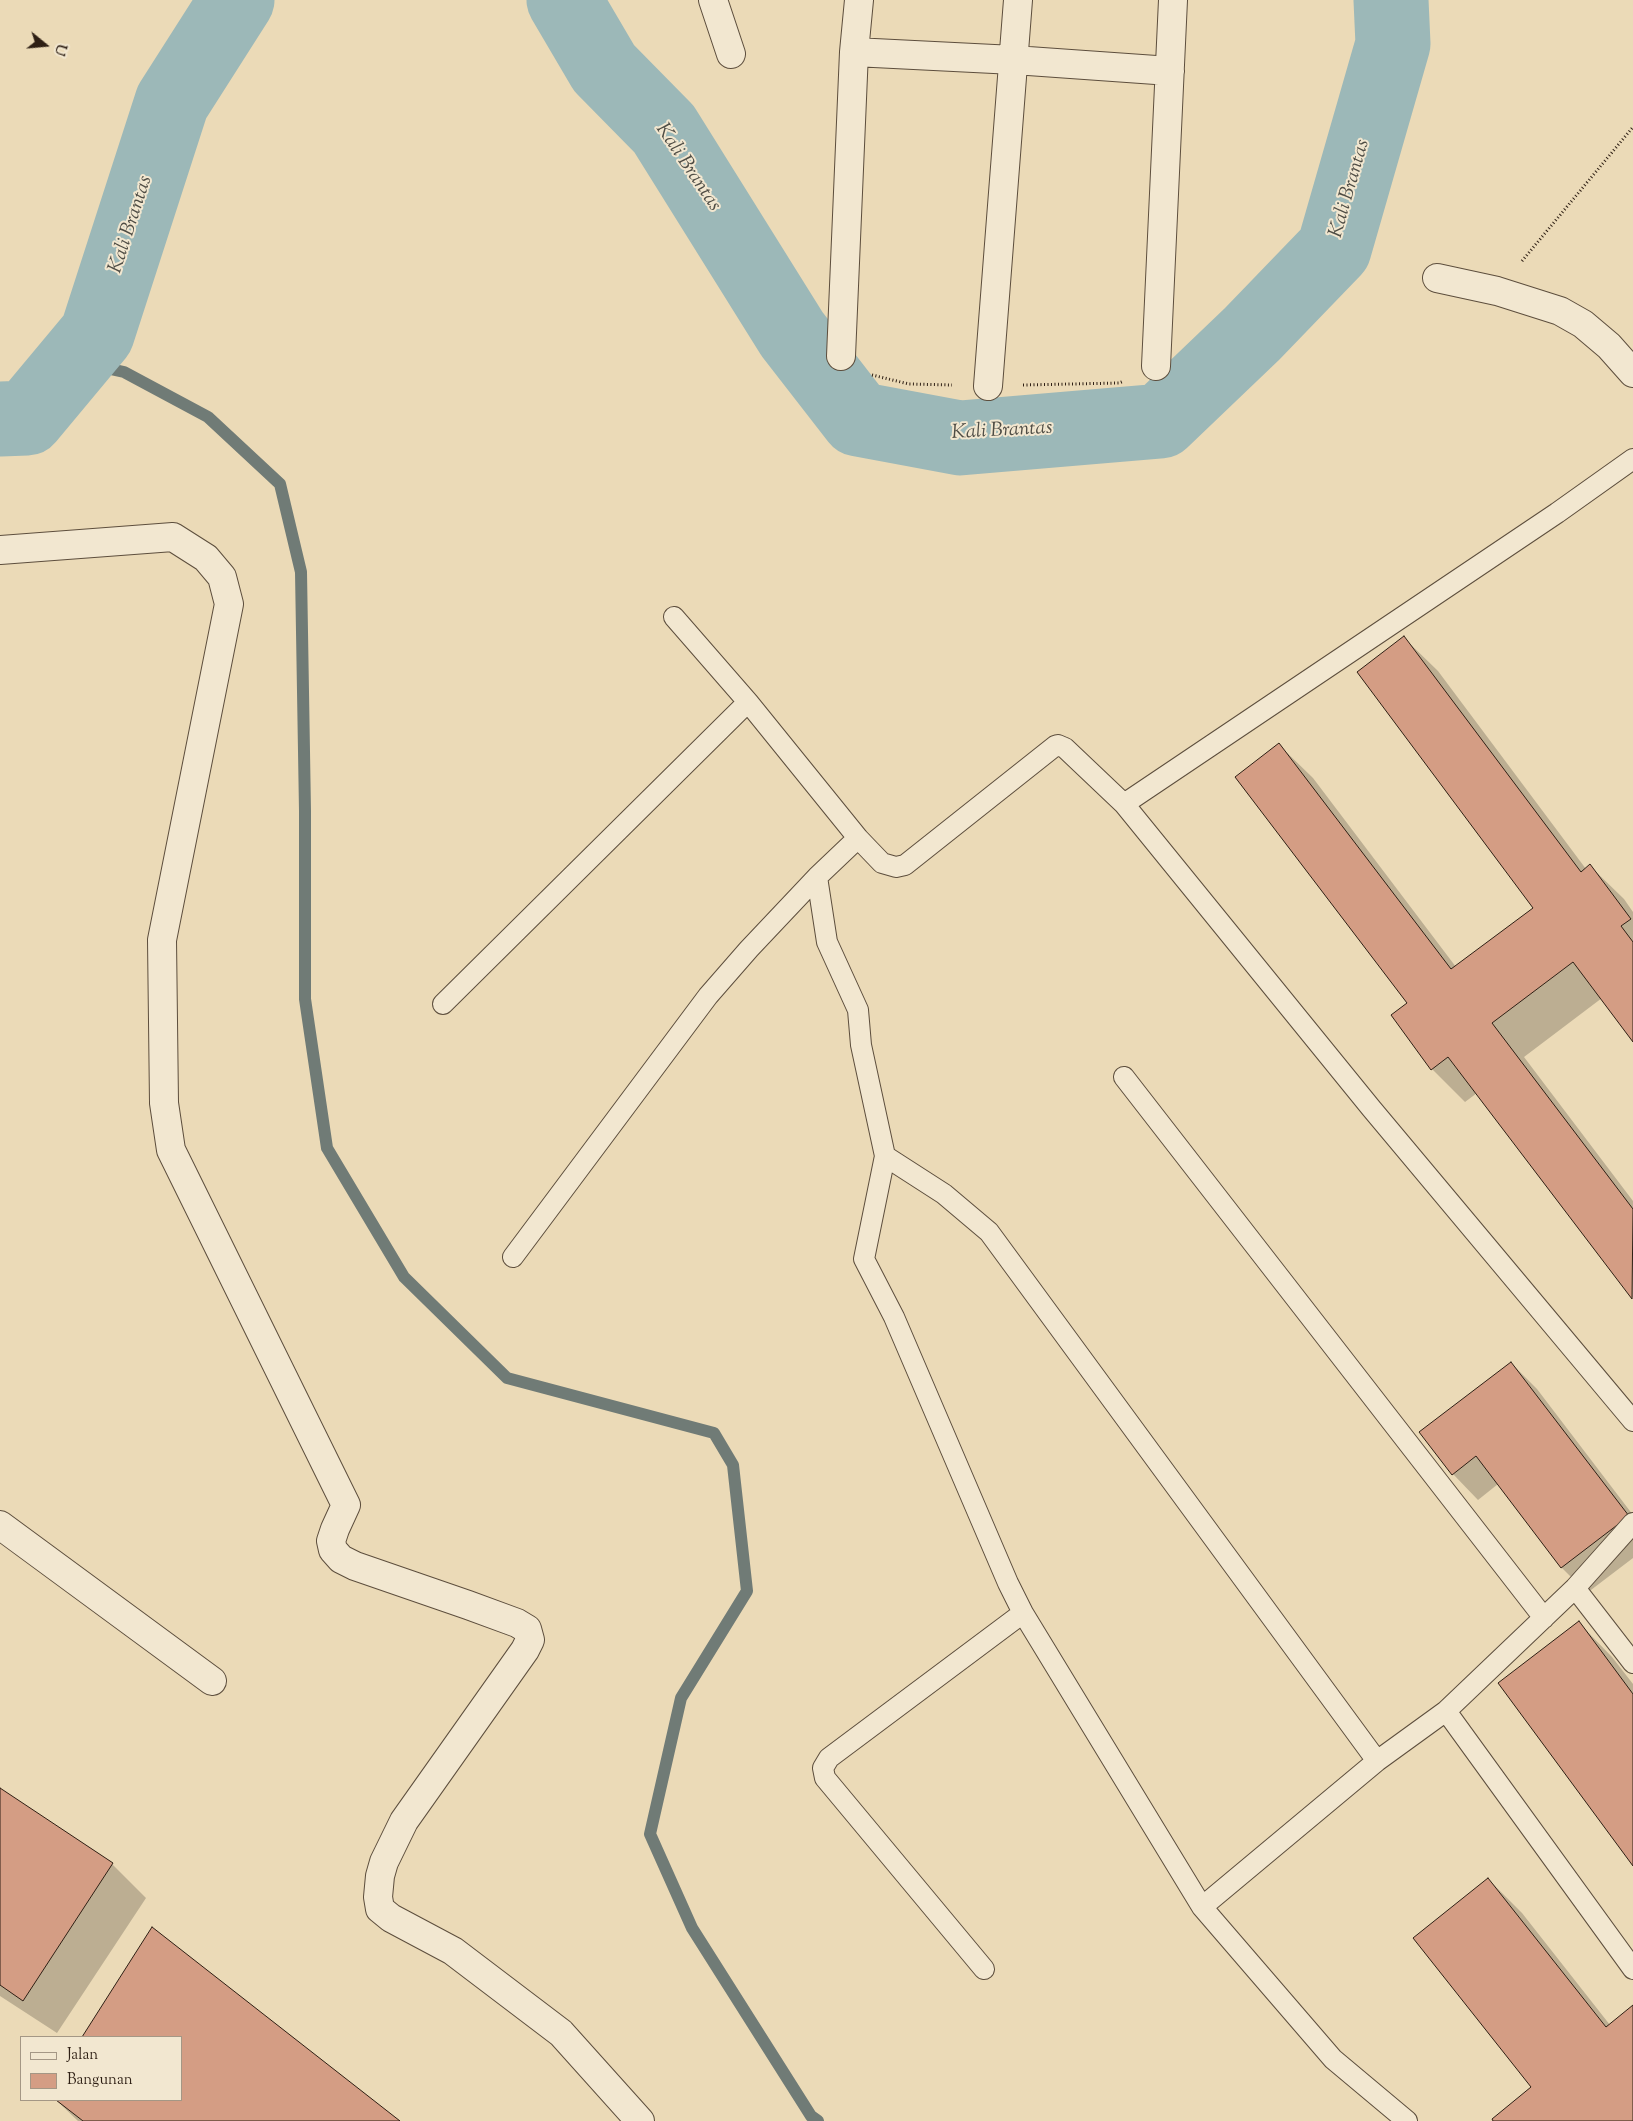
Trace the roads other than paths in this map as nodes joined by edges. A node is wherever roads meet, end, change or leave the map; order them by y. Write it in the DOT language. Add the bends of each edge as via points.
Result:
graph roads {
  1 [pos="714,0"];
  2 [pos="859,0"];
  3 [pos="1018,0"];
  4 [pos="1173,0"];
  5 [pos="854,52"];
  6 [pos="731,54"];
  7 [pos="1014,60"];
  8 [pos="1170,71"];
  9 [pos="1437,278"];
  10 [pos="841,356"];
  11 [pos="1156,366"];
  12 [pos="1633,373"];
  13 [pos="988,386"];
  14 [pos="1633,459"];
  15 [pos="0,550"];
  16 [pos="674,617"];
  17 [pos="748,702"];
  18 [pos="1124,804"];
  19 [pos="858,838"];
  20 [pos="817,877"];
  21 [pos="444,1004"];
  22 [pos="1124,1077"];
  23 [pos="885,1156"];
  24 [pos="513,1257"];
  25 [pos="1633,1421"];
  26 [pos="1633,1524"];
  27 [pos="0,1525"];
  28 [pos="1575,1588"];
  29 [pos="1023,1613"];
  30 [pos="1544,1618"];
  31 [pos="1633,1663"];
  32 [pos="212,1681"];
  33 [pos="1446,1711"];
  34 [pos="1377,1761"];
  35 [pos="1202,1907"];
  36 [pos="1633,1968"];
  37 [pos="984,1969"];
  38 [pos="640,2121"];
  39 [pos="1407,2121"];
  1 -- 6 [label="street"];
  2 -- 5 [label="street"];
  3 -- 7 [label="street"];
  4 -- 8 [label="street"];
  5 -- 7 [label="street"];
  5 -- 10 [label="street"];
  7 -- 8 [label="street"];
  7 -- 13 [label="street"];
  8 -- 11 [label="street"];
  9 -- 12 [label="street" via="1497,291 1560,311 1583,324 1609,346"];
  14 -- 18 [label="lane" via="1558,513"];
  15 -- 38 [label="street" via="174,537 206,558 222,577 229,604 162,940 164,1103 171,1150 346,1505 335,1529 333,1550 341,1559 355,1566 527,1629 530,1640 525,1650 404,1822 380,1876 380,1909 453,1951 561,2033"];
  16 -- 17 [label="lane"];
  17 -- 19 [label="lane"];
  17 -- 21 [label="lane"];
  18 -- 19 [label="lane" via="1058,745 905,865 896,867 882,863"];
  18 -- 25 [label="lane" via="1371,1108"];
  19 -- 20 [label="lane"];
  20 -- 23 [label="lane" via="826,942 858,1010 861,1045"];
  20 -- 24 [label="lane" via="708,996"];
  22 -- 30 [label="lane"];
  23 -- 29 [label="lane" via="864,1259 894,1317"];
  23 -- 34 [label="lane" via="944,1194 989,1232"];
  26 -- 28 [label="lane"];
  27 -- 32 [label="street"];
  28 -- 30 [label="lane"];
  28 -- 31 [label="lane"];
  29 -- 35 [label="lane"];
  29 -- 37 [label="lane" via="829,1758 823,1768 825,1778"];
  30 -- 33 [label="lane"];
  33 -- 34 [label="lane"];
  33 -- 36 [label="lane"];
  34 -- 35 [label="lane"];
  35 -- 39 [label="lane" via="1334,2059"];
}
